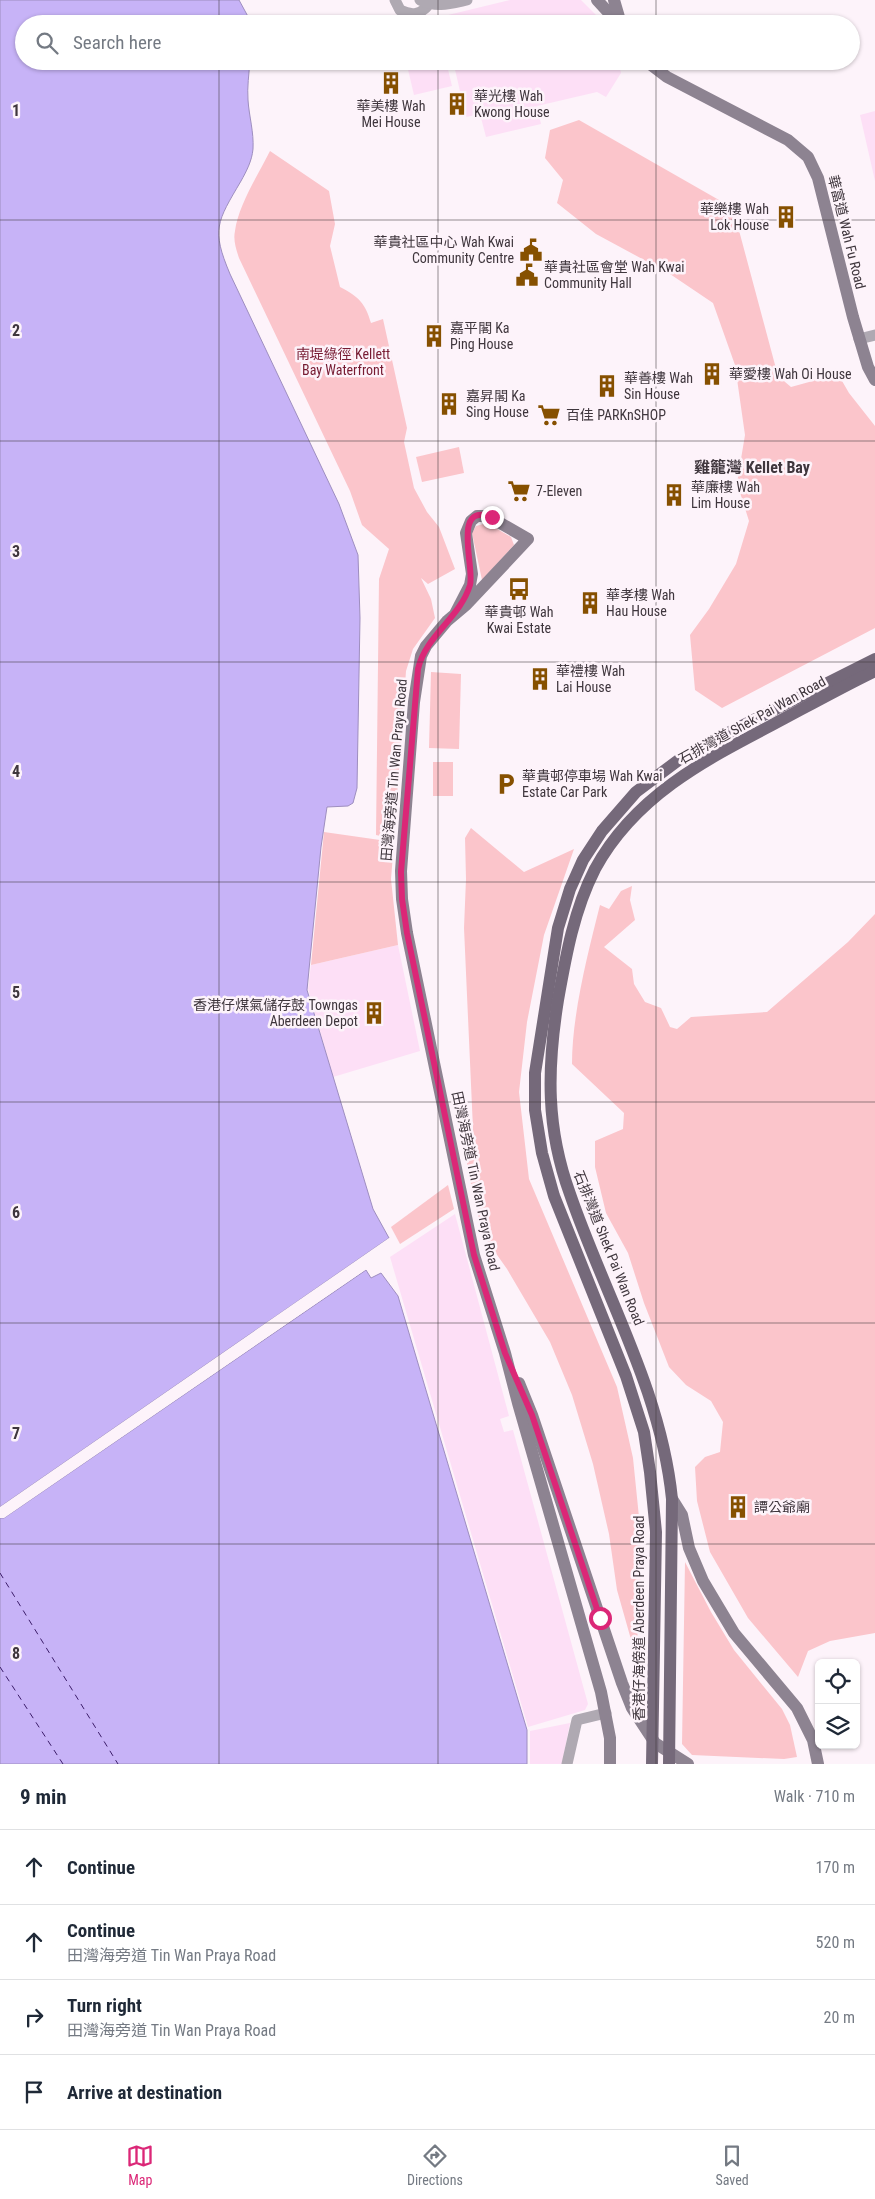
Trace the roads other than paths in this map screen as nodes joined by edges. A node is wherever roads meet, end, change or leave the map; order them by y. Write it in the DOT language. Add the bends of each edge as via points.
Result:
graph roads {
  1 [pos="395,0"];
  2 [pos="467,0"];
  3 [pos="597,0"];
  4 [pos="614,0"];
  5 [pos="424,2"];
  6 [pos="611,15"];
  7 [pos="618,15"];
  8 [pos="658,70"];
  9 [pos="875,335"];
  10 [pos="859,339"];
  11 [pos="875,380"];
  12 [pos="455,614"];
  13 [pos="875,659"];
  14 [pos="875,671"];
  15 [pos="505,1353"];
  16 [pos="650,1472"];
  17 [pos="672,1499"];
  18 [pos="606,1713"];
  19 [pos="610,1759"];
  20 [pos="567,1764"];
  21 [pos="652,1764"];
  22 [pos="669,1764"];
  23 [pos="688,1764"];
  24 [pos="818,1764"];
  1 -- 5 [label="street" via="400,10 410,14 422,12"];
  2 -- 5 [label="street" via="441,6"];
  3 -- 6 [label="street"];
  4 -- 7 [label="street"];
  8 -- 10 [label="street, 華富道 Wah Fu Road" via="788,140 808,157 818,178"];
  9 -- 10 [label="street"];
  10 -- 11 [label="street, 華富道 Wah Fu Road"];
  12 -- 12 [label="street, 田灣海旁道 Tin Wan Praya Road" via="472,574 466,533 471,521 477,516 488,516 528,539"];
  12 -- 15 [label="street, 田灣海旁道 Tin Wan Praya Road" via="426,646 418,669 403,840 402,899 474,1255"];
  13 -- 16 [label="main road, 石排灣道 Shek Pai Wan Road" via="710,742 636,792 602,831 583,860 558,928 535,1073 538,1130 554,1196 634,1398 644,1432"];
  14 -- 17 [label="main road, 石排灣道 Shek Pai Wan Road" via="717,754 683,774 654,797 620,832 603,856 584,896 570,942 551,1060 550,1102 554,1140 575,1208 648,1390 664,1451"];
  15 -- 18 [label="street, 田灣海旁道 Tin Wan Praya Road"];
  15 -- 23 [label="street" via="532,1415 632,1708 655,1743"];
  16 -- 21 [label="main road, 香港仔海傍道 Aberdeen Praya Road" via="656,1532"];
  17 -- 22 [label="main road"];
  17 -- 24 [label="street, 石排灣道 Shek Pai Wan Road" via="682,1515 689,1548 703,1581 734,1634 797,1708 813,1740"];
  18 -- 19 [label="street, 田灣海旁道 Tin Wan Praya Road"];
  18 -- 20 [label="street" via="577,1720"];
}
